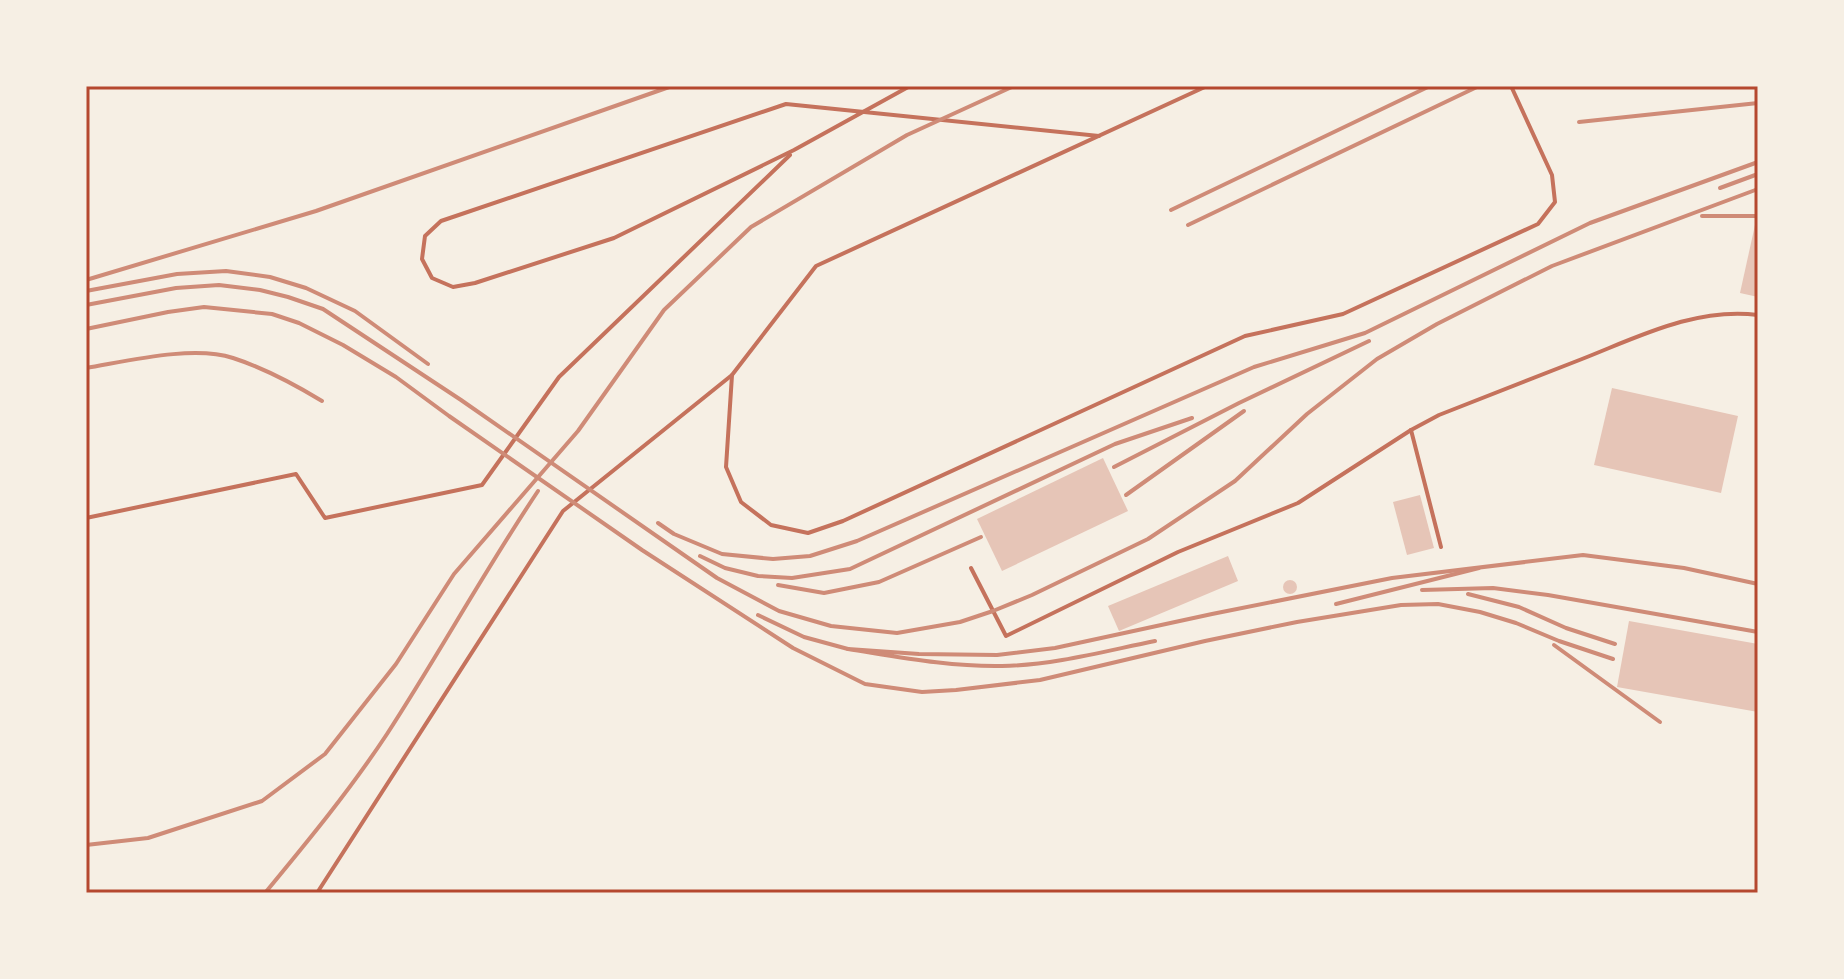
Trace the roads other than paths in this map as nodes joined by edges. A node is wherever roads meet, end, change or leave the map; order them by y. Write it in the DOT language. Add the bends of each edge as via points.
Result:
graph roads {
  1 [pos="910,86"];
  2 [pos="1207,86"];
  3 [pos="1511,86"];
  4 [pos="1099,136"];
  5 [pos="794,150"];
  6 [pos="1758,315"];
  7 [pos="732,375"];
  8 [pos="1411,430"];
  9 [pos="86,518"];
  10 [pos="1441,547"];
  11 [pos="971,568"];
  12 [pos="317,893"];
  1 -- 5 [label="lane"];
  2 -- 4 [label="lane"];
  3 -- 7 [label="lane" via="1552,175 1555,202 1538,224 1343,314 1245,336 843,521 808,533 771,525 741,502 726,467"];
  4 -- 5 [label="lane" via="786,104 441,221 425,236 422,259 432,278 453,287 475,283 614,238"];
  4 -- 7 [label="lane" via="816,266"];
  5 -- 9 [label="lane" via="559,377 482,485 325,518 296,474"];
  6 -- 8 [label="lane" via="1705,315 1662,328"];
  7 -- 12 [label="lane" via="563,511"];
  8 -- 10 [label="lane"];
  8 -- 11 [label="lane" via="1298,503 1178,552 1006,636"];
}
